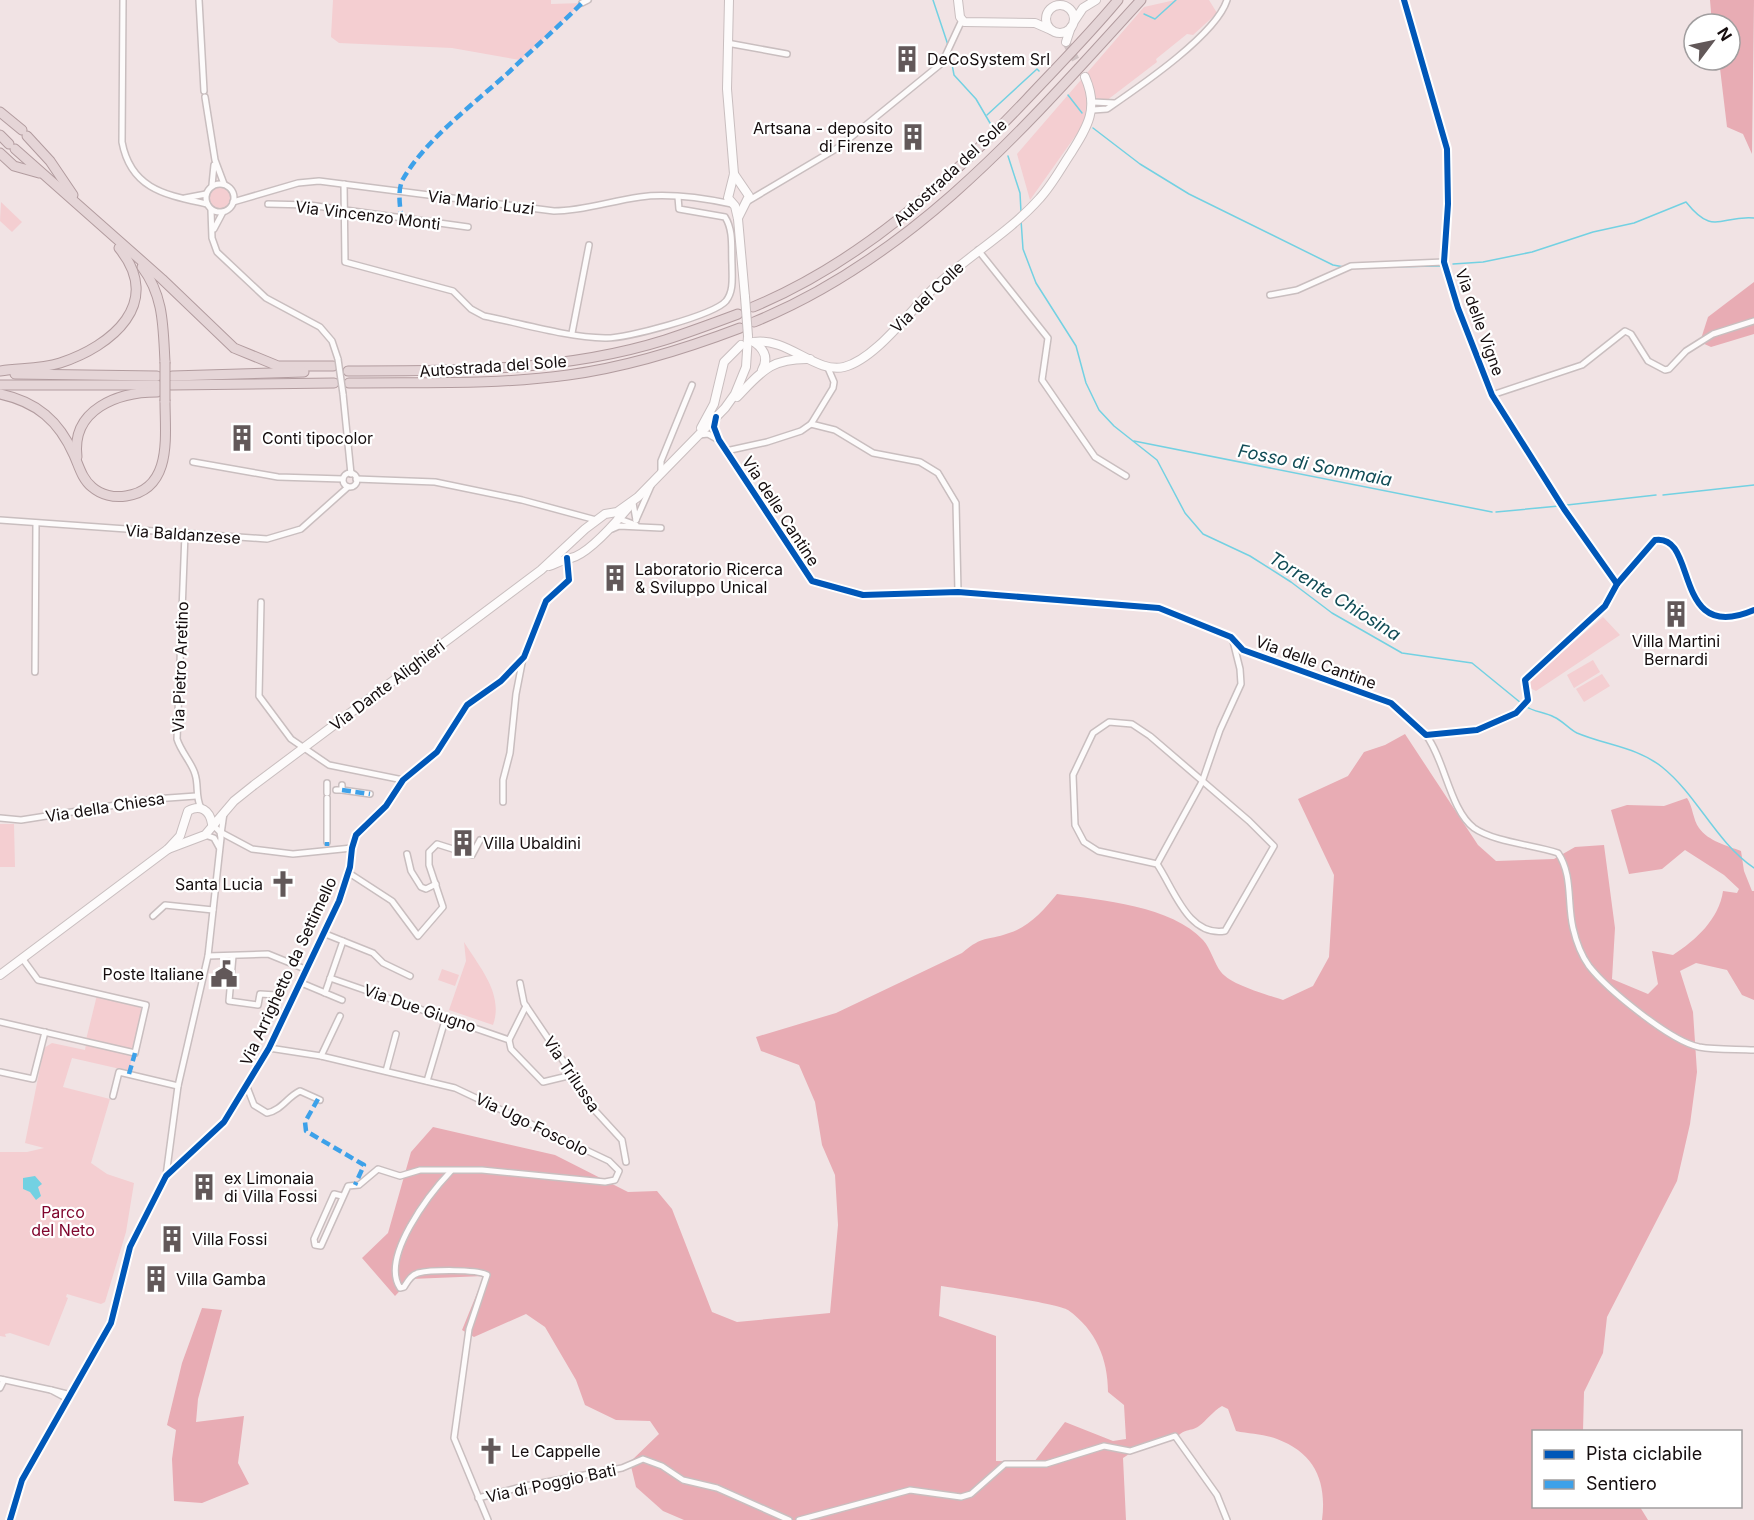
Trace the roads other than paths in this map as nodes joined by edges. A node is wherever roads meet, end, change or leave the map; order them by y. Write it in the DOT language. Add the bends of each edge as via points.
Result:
graph roads {
  1 [pos="123,0"];
  2 [pos="199,0"];
  3 [pos="729,0"];
  4 [pos="958,0"];
  5 [pos="1096,0"];
  6 [pos="1118,0"];
  7 [pos="1139,0"];
  8 [pos="1227,0"];
  9 [pos="1404,0"];
  10 [pos="1069,8"];
  11 [pos="1083,8"];
  12 [pos="1047,15"];
  13 [pos="962,20"];
  14 [pos="1035,23"];
  15 [pos="1073,23"];
  16 [pos="1054,31"];
  17 [pos="727,43"];
  18 [pos="787,54"];
  19 [pos="1084,78"];
  20 [pos="1093,106"];
  21 [pos="0,112"];
  22 [pos="0,135"];
  23 [pos="0,153"];
  24 [pos="215,160"];
  25 [pos="734,174"];
  26 [pos="45,176"];
  27 [pos="224,184"];
  28 [pos="344,184"];
  29 [pos="212,185"];
  30 [pos="741,186"];
  31 [pos="730,190"];
  32 [pos="233,193"];
  33 [pos="206,194"];
  34 [pos="249,197"];
  35 [pos="678,197"];
  36 [pos="184,199"];
  37 [pos="715,201"];
  38 [pos="77,202"];
  39 [pos="233,202"];
  40 [pos="207,204"];
  41 [pos="268,204"];
  42 [pos="746,204"];
  43 [pos="733,205"];
  44 [pos="211,210"];
  45 [pos="344,210"];
  46 [pos="223,212"];
  47 [pos="738,219"];
  48 [pos="101,225"];
  49 [pos="468,227"];
  50 [pos="213,230"];
  51 [pos="588,246"];
  52 [pos="125,247"];
  53 [pos="978,250"];
  54 [pos="1444,262"];
  55 [pos="1270,296"];
  56 [pos="753,307"];
  57 [pos="738,314"];
  58 [pos="1754,321"];
  59 [pos="754,322"];
  60 [pos="740,328"];
  61 [pos="572,333"];
  62 [pos="751,339"];
  63 [pos="741,345"];
  64 [pos="810,359"];
  65 [pos="334,366"];
  66 [pos="828,368"];
  67 [pos="347,369"];
  68 [pos="762,371"];
  69 [pos="0,373"];
  70 [pos="334,383"];
  71 [pos="349,383"];
  72 [pos="157,384"];
  73 [pos="0,385"];
  74 [pos="692,385"];
  75 [pos="0,394"];
  76 [pos="1492,395"];
  77 [pos="720,413"];
  78 [pos="811,424"];
  79 [pos="697,436"];
  80 [pos="718,440"];
  81 [pos="726,451"];
  82 [pos="193,462"];
  83 [pos="78,465"];
  84 [pos="351,474"];
  85 [pos="661,475"];
  86 [pos="1126,476"];
  87 [pos="343,479"];
  88 [pos="356,479"];
  89 [pos="653,483"];
  90 [pos="348,487"];
  91 [pos="634,501"];
  92 [pos="614,515"];
  93 [pos="581,517"];
  94 [pos="0,520"];
  95 [pos="597,520"];
  96 [pos="636,520"];
  97 [pos="36,523"];
  98 [pos="640,527"];
  99 [pos="661,528"];
  100 [pos="585,529"];
  101 [pos="608,531"];
  102 [pos="186,534"];
  103 [pos="564,546"];
  104 [pos="567,558"];
  105 [pos="550,566"];
  106 [pos="568,568"];
  107 [pos="541,570"];
  108 [pos="1617,584"];
  109 [pos="958,592"];
  110 [pos="261,602"];
  111 [pos="1754,610"];
  112 [pos="1232,637"];
  113 [pos="524,657"];
  114 [pos="35,672"];
  115 [pos="1426,735"];
  116 [pos="303,748"];
  117 [pos="403,780"];
  118 [pos="1203,782"];
  119 [pos="327,783"];
  120 [pos="340,788"];
  121 [pos="370,794"];
  122 [pos="196,796"];
  123 [pos="234,801"];
  124 [pos="503,802"];
  125 [pos="204,809"];
  126 [pos="225,810"];
  127 [pos="0,818"];
  128 [pos="212,824"];
  129 [pos="183,825"];
  130 [pos="205,835"];
  131 [pos="221,836"];
  132 [pos="196,837"];
  133 [pos="480,840"];
  134 [pos="327,846"];
  135 [pos="352,848"];
  136 [pos="168,849"];
  137 [pos="407,854"];
  138 [pos="219,855"];
  139 [pos="1157,864"];
  140 [pos="349,873"];
  141 [pos="436,884"];
  142 [pos="213,909"];
  143 [pos="153,916"];
  144 [pos="323,933"];
  145 [pos="343,941"];
  146 [pos="208,956"];
  147 [pos="233,956"];
  148 [pos="22,958"];
  149 [pos="305,969"];
  150 [pos="0,975"];
  151 [pos="410,976"];
  152 [pos="330,978"];
  153 [pos="299,982"];
  154 [pos="520,983"];
  155 [pos="325,993"];
  156 [pos="276,995"];
  157 [pos="342,1000"];
  158 [pos="526,1006"];
  159 [pos="340,1016"];
  160 [pos="446,1017"];
  161 [pos="0,1022"];
  162 [pos="45,1032"];
  163 [pos="396,1034"];
  164 [pos="509,1040"];
  165 [pos="269,1048"];
  166 [pos="1754,1050"];
  167 [pos="321,1056"];
  168 [pos="386,1071"];
  169 [pos="0,1072"];
  170 [pos="572,1075"];
  171 [pos="427,1081"];
  172 [pos="178,1086"];
  173 [pos="247,1087"];
  174 [pos="113,1096"];
  175 [pos="320,1100"];
  176 [pos="626,1162"];
  177 [pos="452,1171"];
  178 [pos="166,1176"];
  179 [pos="342,1196"];
  180 [pos="2,1379"];
  181 [pos="0,1389"];
  182 [pos="70,1397"];
  183 [pos="478,1498"];
  184 [pos="10,1520"];
  185 [pos="488,1520"];
  186 [pos="789,1520"];
  187 [pos="799,1520"];
  188 [pos="1227,1520"];
  1 -- 36 [label="street" via="125,156 152,188"];
  2 -- 24 [label="street" via="205,94"];
  3 -- 17 [label="main road"];
  4 -- 13 [label="main road"];
  5 -- 11 [label="main road"];
  6 -- 56 [label="highway, Autostrada del Sole" via="1004,123 933,192 862,248"];
  7 -- 59 [label="highway, Autostrada del Sole" via="1016,136 906,234 822,288"];
  8 -- 20 [label="street" via="1210,28 1116,103"];
  9 -- 54 [label="street, Via delle Vigne" via="1447,149"];
  10 -- 11 [label="main road"];
  10 -- 12 [label="main road" via="1059,6"];
  10 -- 15 [label="main road"];
  11 -- 15 [label="main road"];
  12 -- 14 [label="main road"];
  12 -- 16 [label="main road" via="1047,25"];
  13 -- 14 [label="main road"];
  13 -- 42 [label="street" via="942,63 840,147"];
  14 -- 16 [label="main road"];
  15 -- 16 [label="main road"];
  15 -- 16 [label="main road" via="1066,42"];
  17 -- 18 [label="street"];
  17 -- 25 [label="main road"];
  19 -- 20 [label="main road"];
  20 -- 53 [label="main road, Via del Colle" via="1088,125 1047,189"];
  21 -- 38 [label="highway" via="51,161"];
  22 -- 26 [label="highway"];
  23 -- 26 [label="highway" via="14,166"];
  24 -- 27 [label="street"];
  24 -- 29 [label="street"];
  25 -- 30 [label="main road"];
  25 -- 31 [label="main road"];
  26 -- 38 [label="highway"];
  27 -- 29 [label="street"];
  27 -- 32 [label="street"];
  28 -- 34 [label="street, Via Mario Luzi" via="298,183"];
  28 -- 35 [label="street, Via Mario Luzi" via="554,211 576,211 642,196"];
  28 -- 45 [label="street"];
  29 -- 33 [label="street"];
  30 -- 31 [label="main road"];
  30 -- 42 [label="main road" via="748,193"];
  31 -- 37 [label="street"];
  31 -- 43 [label="main road" via="728,198"];
  32 -- 34 [label="street, Via Mario Luzi"];
  32 -- 39 [label="street"];
  33 -- 36 [label="street"];
  33 -- 40 [label="street"];
  34 -- 39 [label="street, Via Mario Luzi"];
  35 -- 37 [label="street, Via Mario Luzi"];
  35 -- 61 [label="street" via="679,208 725,217 731,226 732,285 726,301 706,312 629,336 607,339"];
  36 -- 40 [label="street"];
  37 -- 43 [label="street, Via Mario Luzi"];
  38 -- 48 [label="highway"];
  39 -- 46 [label="street"];
  40 -- 44 [label="street"];
  41 -- 45 [label="street, Via Vincenzo Monti" via="309,204"];
  42 -- 43 [label="main road"];
  42 -- 47 [label="main road"];
  43 -- 47 [label="main road"];
  44 -- 46 [label="street"];
  44 -- 50 [label="street"];
  45 -- 49 [label="street, Via Vincenzo Monti"];
  45 -- 61 [label="street" via="345,262 453,291 484,316"];
  46 -- 50 [label="street"];
  47 -- 62 [label="main road, bridge"];
  48 -- 52 [label="highway"];
  48 -- 69 [label="highway" via="133,270 136,292 128,318 113,335 82,355 49,366"];
  50 -- 65 [label="street" via="213,245 222,258 266,298 320,327 332,340"];
  51 -- 61 [label="street"];
  52 -- 65 [label="highway" via="246,355 278,366"];
  52 -- 83 [label="highway, bridge" via="148,275 163,313 162,466 148,488 122,497 101,493 84,479"];
  53 -- 66 [label="main road, Via del Colle" via="871,352 844,367"];
  53 -- 86 [label="street" via="1048,338 1042,380 1095,458"];
  54 -- 55 [label="street" via="1351,266 1297,290"];
  54 -- 76 [label="street, Via delle Vigne"];
  57 -- 67 [label="highway, Autostrada del Sole" via="664,340 576,360 494,369"];
  58 -- 76 [label="street" via="1713,334 1665,370 1648,361 1625,331 1582,365"];
  60 -- 71 [label="highway, Autostrada del Sole" via="665,353 569,375 470,382"];
  62 -- 64 [label="main road" via="773,343"];
  62 -- 68 [label="main road" via="763,350 766,360"];
  62 -- 77 [label="main road, Via Dante Alighieri" via="743,375"];
  63 -- 79 [label="main road" via="724,362 712,411"];
  64 -- 66 [label="main road"];
  64 -- 68 [label="main road" via="781,361"];
  65 -- 70 [label="highway" via="172,383"];
  65 -- 84 [label="street, bridge" via="343,394"];
  66 -- 78 [label="street" via="833,388"];
  68 -- 77 [label="main road"];
  69 -- 72 [label="highway"];
  72 -- 73 [label="highway"];
  72 -- 83 [label="highway" via="95,409 80,429 76,442"];
  74 -- 85 [label="street" via="661,461"];
  75 -- 83 [label="highway" via="45,413 58,425"];
  76 -- 108 [label="street, Via delle Vigne"];
  77 -- 79 [label="main road, Via Dante Alighieri"];
  77 -- 80 [label="street" via="714,427"];
  78 -- 81 [label="street" via="788,436"];
  78 -- 109 [label="street" via="835,430 873,453 920,462 938,473 956,503"];
  79 -- 80 [label="street" via="708,434"];
  79 -- 85 [label="main road, Via Dante Alighieri"];
  80 -- 81 [label="street, Via delle Cantine"];
  81 -- 109 [label="street, Via delle Cantine" via="812,581 863,595"];
  82 -- 87 [label="street" via="278,477"];
  84 -- 87 [label="street"];
  84 -- 88 [label="street"];
  85 -- 89 [label="main road, Via Dante Alighieri"];
  87 -- 90 [label="street"];
  88 -- 90 [label="street, Via Baldanzese" via="354,486"];
  88 -- 93 [label="street" via="435,482"];
  89 -- 91 [label="main road, Via Dante Alighieri"];
  89 -- 96 [label="street"];
  90 -- 102 [label="street, Via Baldanzese" via="310,523 285,536 259,539"];
  91 -- 92 [label="main road, Via Dante Alighieri"];
  91 -- 96 [label="street"];
  92 -- 95 [label="main road, Via Dante Alighieri"];
  92 -- 98 [label="street"];
  92 -- 101 [label="main road, Via Dante Alighieri" via="616,524"];
  93 -- 95 [label="street"];
  93 -- 100 [label="street"];
  94 -- 97 [label="street, Via Baldanzese"];
  95 -- 100 [label="main road, Via Dante Alighieri"];
  96 -- 98 [label="street"];
  97 -- 102 [label="street, Via Baldanzese"];
  97 -- 114 [label="street"];
  98 -- 99 [label="street"];
  98 -- 101 [label="street" via="619,526"];
  100 -- 103 [label="main road, Via Dante Alighieri"];
  101 -- 104 [label="main road, Via Dante Alighieri"];
  102 -- 122 [label="street, Via Pietro Aretino" via="177,739 196,775"];
  103 -- 104 [label="main road"];
  103 -- 107 [label="main road, Via Dante Alighieri"];
  104 -- 105 [label="main road, Via Dante Alighieri"];
  104 -- 106 [label="street"];
  105 -- 106 [label="street"];
  105 -- 107 [label="main road, Via Dante Alighieri"];
  106 -- 113 [label="street, Via Arrighetto da Settimello" via="569,580 546,601"];
  107 -- 116 [label="main road, Via Dante Alighieri"];
  108 -- 111 [label="street" via="1655,540 1664,539 1679,553 1695,600 1711,614 1728,619"];
  108 -- 115 [label="street" via="1605,606 1525,680 1528,702 1523,708 1477,730"];
  109 -- 112 [label="street, Via delle Cantine" via="1159,608"];
  110 -- 116 [label="street" via="259,696 291,739"];
  112 -- 115 [label="street, Via delle Cantine" via="1243,650 1391,703"];
  112 -- 118 [label="street, Via delle Cantine" via="1241,684"];
  113 -- 117 [label="street, Via Arrighetto da Settimello" via="501,681 467,705 437,752"];
  113 -- 124 [label="street" via="503,780"];
  115 -- 166 [label="street, Via delle Cantine" via="1464,819 1482,831 1558,853 1564,860 1573,929 1579,948 1597,975 1664,1031 1681,1040 1698,1047"];
  116 -- 117 [label="street" via="329,765"];
  116 -- 123 [label="main road, Via Dante Alighieri"];
  117 -- 135 [label="street, Via Arrighetto da Settimello" via="386,806 356,835"];
  118 -- 139 [label="street, Via delle Cantine"];
  118 -- 139 [label="street" via="1274,846 1225,931 1214,933 1193,922"];
  118 -- 139 [label="street" via="1132,724 1110,722 1093,733 1073,775 1078,833 1098,851"];
  119 -- 134 [label="street"];
  120 -- 121 [label="street"];
  122 -- 125 [label="street"];
  122 -- 127 [label="street, Via della Chiesa" via="30,819"];
  123 -- 125 [label="main road, Via Dante Alighieri" via="216,810"];
  123 -- 126 [label="main road, Via Dante Alighieri"];
  125 -- 128 [label="main road"];
  125 -- 129 [label="main road, Via Dante Alighieri" via="188,812"];
  126 -- 128 [label="main road, Via Dante Alighieri"];
  126 -- 131 [label="street"];
  128 -- 130 [label="main road, Via Dante Alighieri"];
  128 -- 131 [label="street"];
  129 -- 132 [label="main road" via="187,833"];
  129 -- 136 [label="main road, Via Dante Alighieri" via="180,836"];
  130 -- 132 [label="main road, Via Dante Alighieri"];
  130 -- 138 [label="street" via="216,841"];
  131 -- 134 [label="street" via="252,849 293,854"];
  131 -- 138 [label="street"];
  132 -- 136 [label="main road, Via Dante Alighieri"];
  133 -- 141 [label="street" via="472,855 437,844 432,848 428,856"];
  134 -- 135 [label="street"];
  135 -- 140 [label="street, Via Arrighetto da Settimello"];
  136 -- 148 [label="main road, Via Dante Alighieri"];
  137 -- 141 [label="street" via="421,887"];
  138 -- 142 [label="street"];
  140 -- 141 [label="street" via="392,901 418,936 443,907"];
  140 -- 144 [label="street, Via Arrighetto da Settimello"];
  142 -- 143 [label="street" via="165,905"];
  142 -- 146 [label="street"];
  144 -- 145 [label="street"];
  144 -- 149 [label="street, Via Arrighetto da Settimello"];
  145 -- 151 [label="street" via="373,953 383,963"];
  145 -- 152 [label="street"];
  146 -- 147 [label="street"];
  146 -- 172 [label="street"];
  147 -- 149 [label="street" via="268,954"];
  147 -- 156 [label="street" via="229,1001 258,1005 260,994"];
  148 -- 150 [label="main road, Via Dante Alighieri"];
  148 -- 162 [label="street" via="38,980 146,1005 135,1053"];
  149 -- 153 [label="street, Via Arrighetto da Settimello"];
  152 -- 155 [label="street"];
  152 -- 160 [label="street, Via Due Giugno"];
  153 -- 155 [label="street"];
  153 -- 165 [label="street, Via Arrighetto da Settimello"];
  154 -- 158 [label="street, Via Trilussa"];
  155 -- 157 [label="street"];
  158 -- 164 [label="street"];
  158 -- 170 [label="street, Via Trilussa"];
  159 -- 167 [label="street"];
  160 -- 164 [label="street, Via Due Giugno"];
  160 -- 171 [label="street"];
  161 -- 162 [label="street"];
  162 -- 169 [label="street" via="33,1079"];
  163 -- 168 [label="street"];
  164 -- 170 [label="street" via="511,1049 543,1082"];
  165 -- 167 [label="street, Via Ugo Foscolo"];
  165 -- 173 [label="street, Via Arrighetto da Settimello"];
  167 -- 168 [label="street, Via Ugo Foscolo"];
  168 -- 171 [label="street, Via Ugo Foscolo"];
  170 -- 176 [label="street, Via Trilussa" via="589,1104 622,1140"];
  171 -- 177 [label="street, Via Ugo Foscolo" via="471,1095 609,1161 617,1167 619,1175 605,1182 496,1171"];
  172 -- 174 [label="street" via="120,1072"];
  172 -- 178 [label="street"];
  173 -- 175 [label="street" via="254,1105 267,1113 300,1091"];
  173 -- 178 [label="street, Via Arrighetto da Settimello" via="224,1122"];
  177 -- 179 [label="street" via="420,1170 400,1176 378,1169 359,1185 350,1184"];
  177 -- 183 [label="street" via="410,1227 395,1265 396,1282 404,1287 417,1273 487,1275 469,1329 454,1438"];
  178 -- 182 [label="street, Via Arrighetto da Settimello" via="130,1247 111,1323"];
  179 -- 179 [label="street" via="321,1246 315,1245 314,1239 334,1194"];
  180 -- 181 [label="street"];
  180 -- 182 [label="street"];
  182 -- 184 [label="street, Via Arrighetto da Settimello" via="22,1480"];
  183 -- 185 [label="street"];
  183 -- 186 [label="street, Via di Poggio Bati" via="622,1468 643,1460 662,1466 683,1480 722,1490"];
  187 -- 188 [label="street" via="910,1490 961,1497 971,1494 1005,1464 1046,1464 1104,1446 1130,1451 1175,1436 1217,1495"];
}
